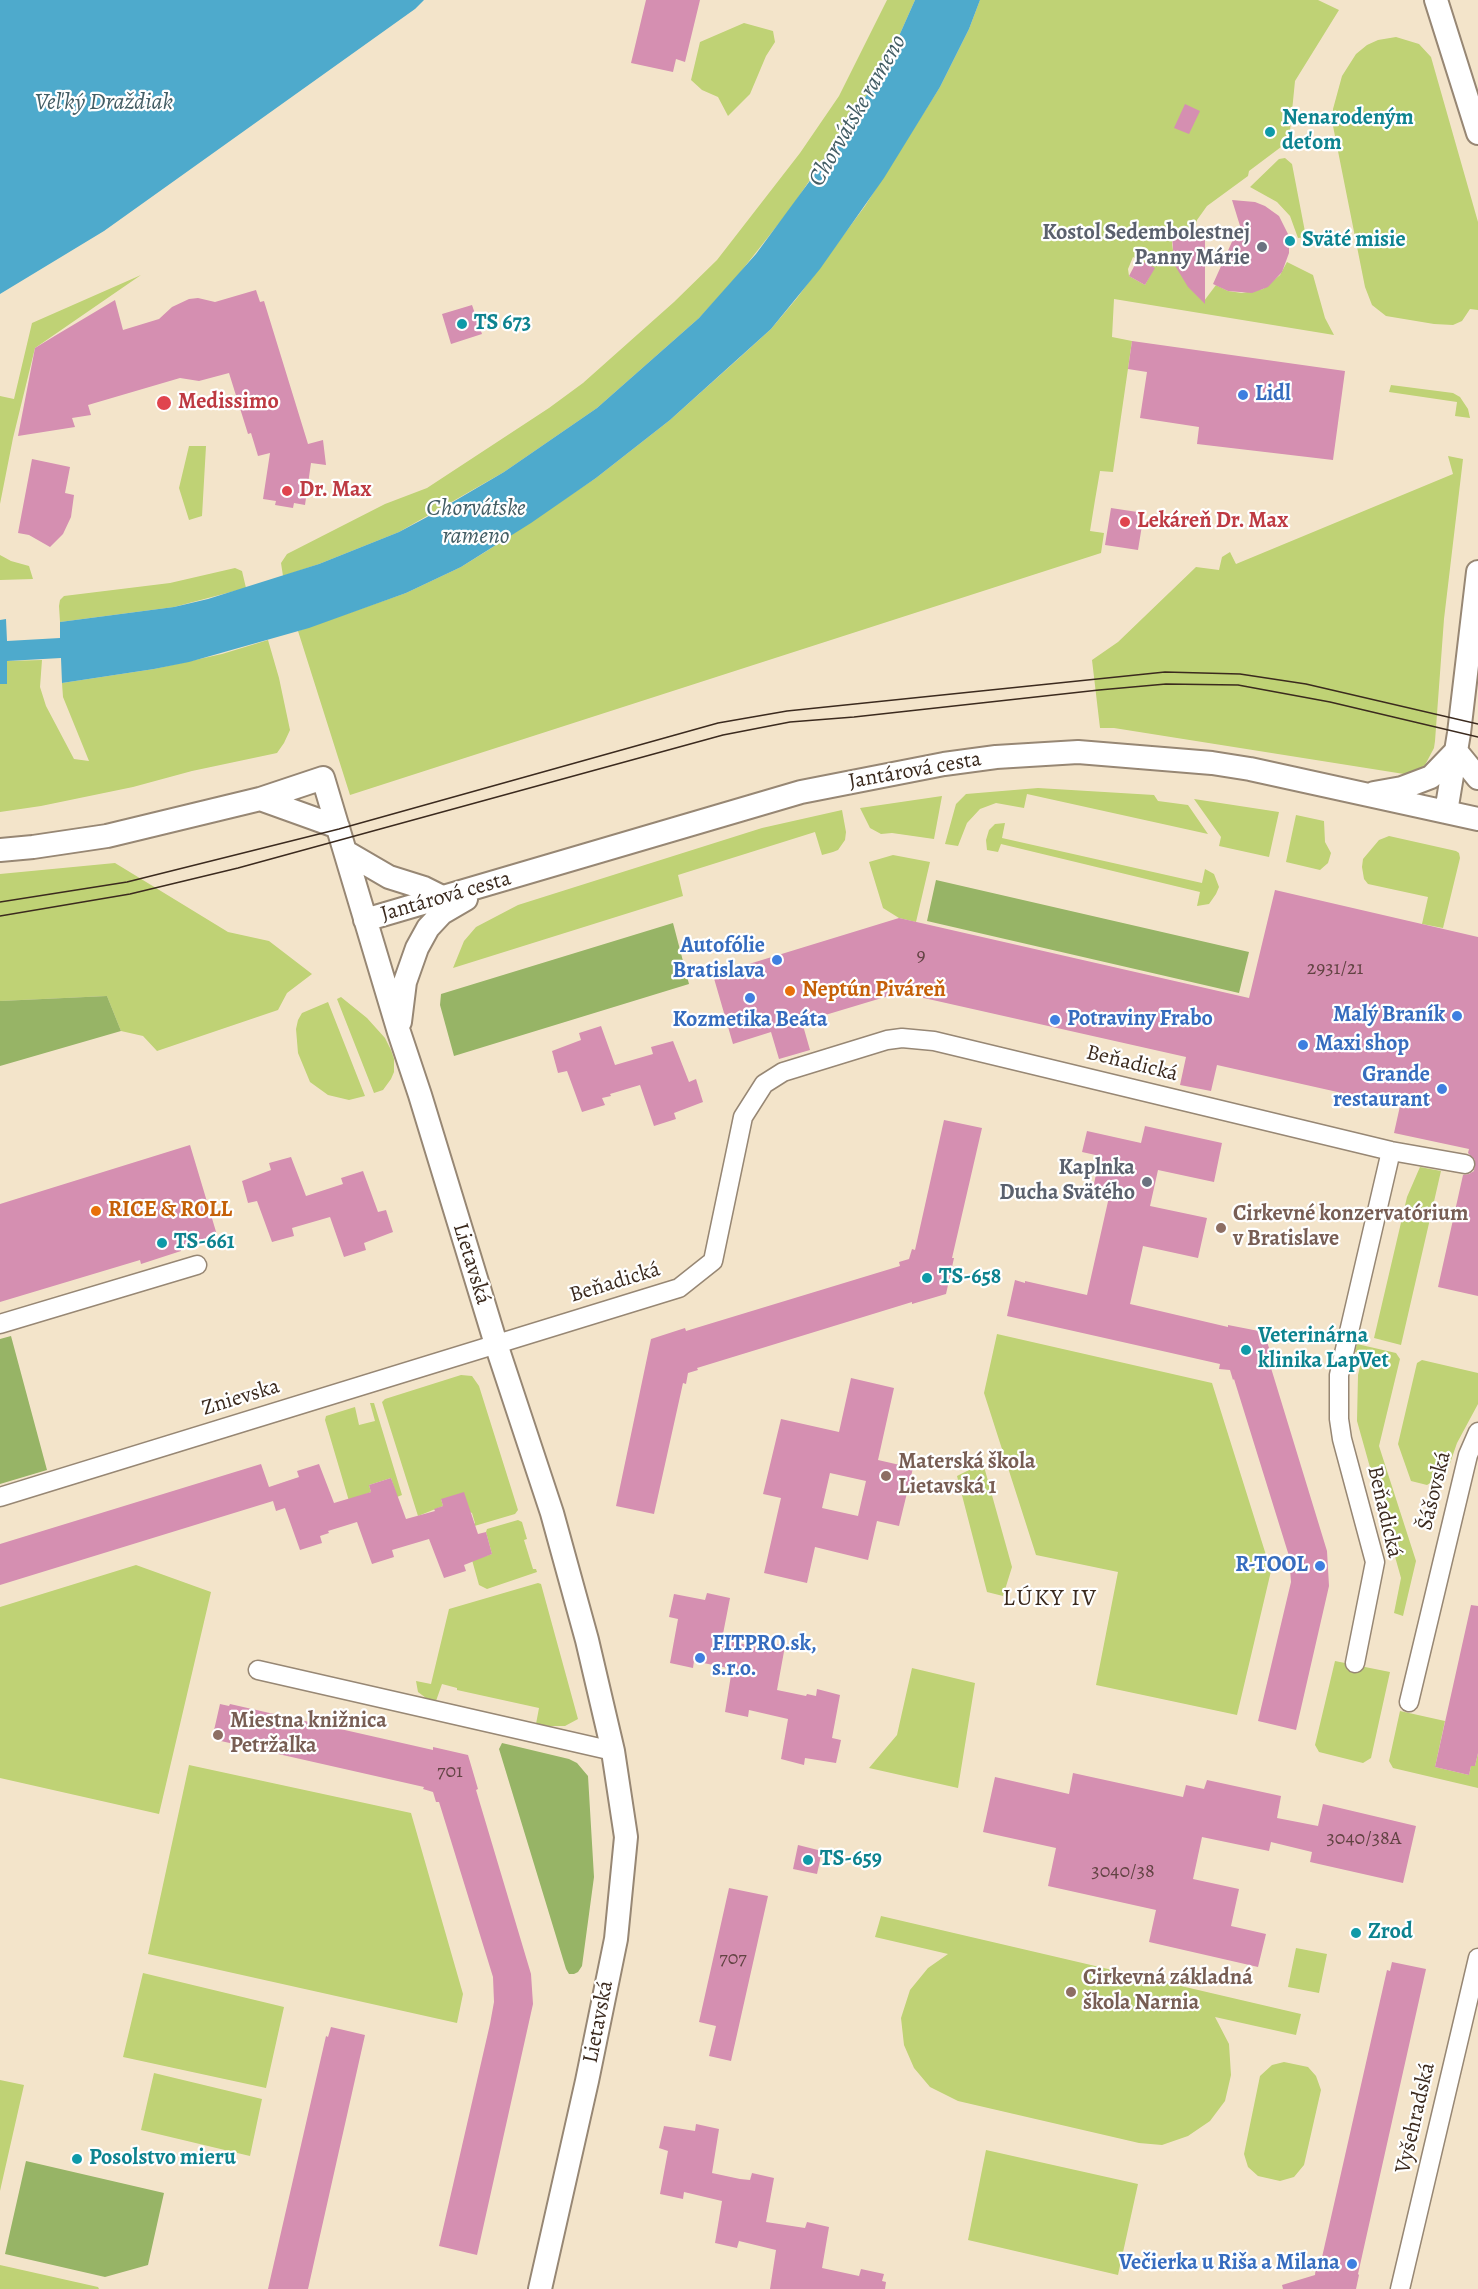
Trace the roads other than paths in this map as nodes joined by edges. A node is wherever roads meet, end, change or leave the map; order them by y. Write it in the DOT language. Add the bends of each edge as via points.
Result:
graph roads {
  1 [pos="1436,0"];
  2 [pos="1472,99"];
  3 [pos="1478,133"];
  4 [pos="1478,572"];
  5 [pos="1456,752"];
  6 [pos="1478,778"];
  7 [pos="1360,794"];
  8 [pos="260,799"];
  9 [pos="1446,812"];
  10 [pos="1478,819"];
  11 [pos="338,827"];
  12 [pos="0,850"];
  13 [pos="346,852"];
  14 [pos="493,884"];
  15 [pos="444,898"];
  16 [pos="365,920"];
  17 [pos="399,1032"];
  18 [pos="1391,1151"];
  19 [pos="1465,1164"];
  20 [pos="196,1265"];
  21 [pos="0,1324"];
  22 [pos="496,1344"];
  23 [pos="1478,1432"];
  24 [pos="0,1497"];
  25 [pos="1355,1663"];
  26 [pos="258,1670"];
  27 [pos="1409,1702"];
  28 [pos="613,1751"];
  29 [pos="1478,1958"];
  30 [pos="541,2288"];
  31 [pos="1400,2289"];
  1 -- 2 [label="street"];
  2 -- 3 [label="street"];
  4 -- 5 [label="street"];
  5 -- 6 [label="street"];
  5 -- 7 [label="street" via="1431,777 1402,788"];
  5 -- 9 [label="street"];
  7 -- 9 [label="street, Jantárová cesta"];
  7 -- 14 [label="street, Jantárová cesta" via="1250,769 1153,757 1078,752 996,757 801,792"];
  8 -- 11 [label="street"];
  8 -- 11 [label="street, Lietavská" via="323,778"];
  8 -- 12 [label="street" via="107,836"];
  9 -- 10 [label="street, Jantárová cesta"];
  11 -- 13 [label="street, Lietavská"];
  13 -- 15 [label="street" via="389,877"];
  13 -- 16 [label="street, Lietavská"];
  14 -- 15 [label="street, Jantárová cesta"];
  14 -- 17 [label="street" via="442,913 428,928 405,982"];
  15 -- 16 [label="street, Jantárová cesta"];
  16 -- 17 [label="street, Lietavská"];
  17 -- 22 [label="street, Lietavská"];
  18 -- 19 [label="street"];
  18 -- 22 [label="street, Beňadická" via="934,1041 887,1040 783,1072 764,1084 743,1117 713,1261 679,1288"];
  18 -- 25 [label="street, Beňadická" via="1339,1374 1342,1439 1375,1562"];
  20 -- 21 [label="street"];
  22 -- 24 [label="street, Znievska"];
  22 -- 28 [label="street, Lietavská" via="552,1513"];
  23 -- 27 [label="street, Šášovská" via="1468,1455"];
  26 -- 28 [label="street"];
  28 -- 30 [label="street, Lietavská" via="626,1837 616,1939"];
  29 -- 31 [label="street, Vyšehradská"];
}
